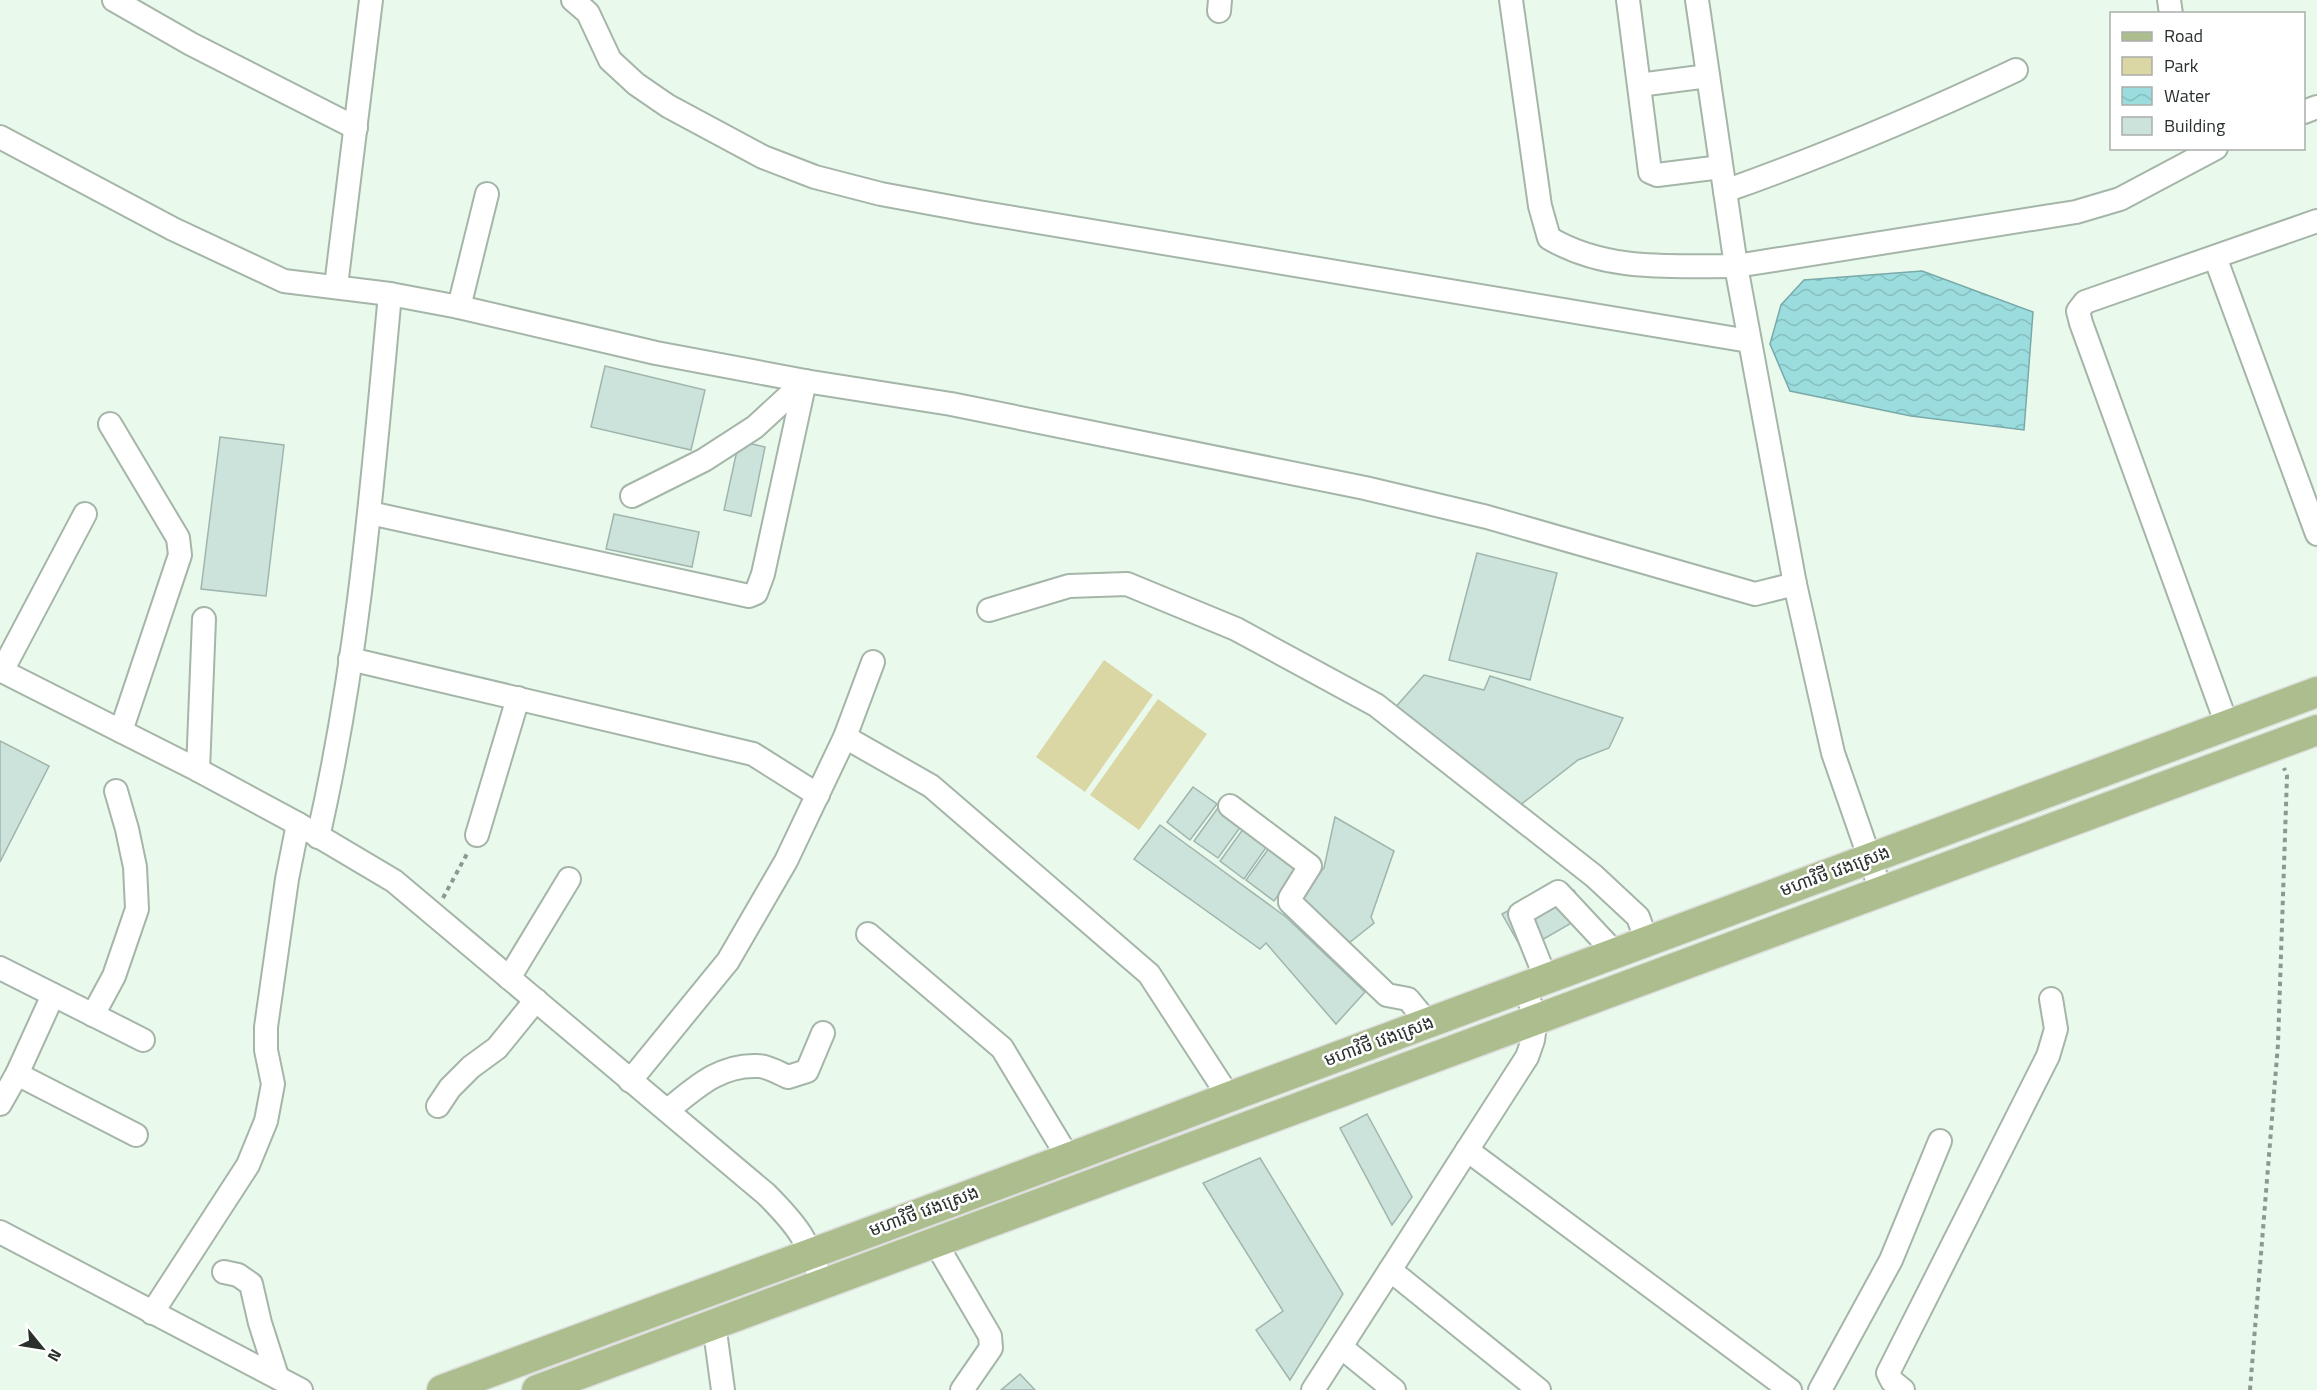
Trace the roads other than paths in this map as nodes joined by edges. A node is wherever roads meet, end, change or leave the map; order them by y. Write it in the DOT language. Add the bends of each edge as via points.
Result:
graph roads {
  1 [pos="114,0"];
  2 [pos="371,0"];
  3 [pos="573,0"];
  4 [pos="1511,0"];
  5 [pos="1628,0"];
  6 [pos="1697,0"];
  7 [pos="2016,70"];
  8 [pos="1708,76"];
  9 [pos="1639,85"];
  10 [pos="356,128"];
  11 [pos="0,137"];
  12 [pos="2203,152"];
  13 [pos="1721,166"];
  14 [pos="1725,191"];
  15 [pos="487,194"];
  16 [pos="2317,221"];
  17 [pos="2215,257"];
  18 [pos="1736,266"];
  19 [pos="336,286"];
  20 [pos="390,294"];
  21 [pos="459,307"];
  22 [pos="1749,341"];
  23 [pos="806,381"];
  24 [pos="110,424"];
  25 [pos="632,496"];
  26 [pos="370,513"];
  27 [pos="85,514"];
  28 [pos="2317,534"];
  29 [pos="1795,584"];
  30 [pos="989,610"];
  31 [pos="204,619"];
  32 [pos="351,658"];
  33 [pos="873,662"];
  34 [pos="1,670"];
  35 [pos="2317,692"];
  36 [pos="518,698"];
  37 [pos="2227,725"];
  38 [pos="2317,730"];
  39 [pos="121,731"];
  40 [pos="845,737"];
  41 [pos="198,770"];
  42 [pos="116,791"];
  43 [pos="818,795"];
  44 [pos="1230,806"];
  45 [pos="298,824"];
  46 [pos="477,835"];
  47 [pos="318,837"];
  48 [pos="1871,858"];
  49 [pos="569,879"];
  50 [pos="1881,891"];
  51 [pos="868,934"];
  52 [pos="1647,942"];
  53 [pos="1615,953"];
  54 [pos="0,968"];
  55 [pos="509,978"];
  56 [pos="1535,983"];
  57 [pos="53,995"];
  58 [pos="2051,999"];
  59 [pos="536,1000"];
  60 [pos="93,1015"];
  61 [pos="1536,1019"];
  62 [pos="1428,1023"];
  63 [pos="823,1033"];
  64 [pos="143,1040"];
  65 [pos="17,1074"];
  66 [pos="630,1082"];
  67 [pos="1229,1097"];
  68 [pos="0,1104"];
  69 [pos="438,1106"];
  70 [pos="668,1110"];
  71 [pos="136,1135"];
  72 [pos="1940,1141"];
  73 [pos="1467,1150"];
  74 [pos="1069,1159"];
  75 [pos="0,1232"];
  76 [pos="935,1242"];
  77 [pos="812,1252"];
  78 [pos="1390,1270"];
  79 [pos="224,1272"];
  80 [pos="822,1284"];
  81 [pos="152,1313"];
  82 [pos="714,1324"];
  83 [pos="1341,1347"];
  84 [pos="277,1376"];
  85 [pos="301,1390"];
  86 [pos="442,1390"];
  87 [pos="537,1390"];
  88 [pos="723,1390"];
  89 [pos="962,1390"];
  90 [pos="1313,1390"];
  91 [pos="1394,1390"];
  92 [pos="1539,1390"];
  93 [pos="1790,1390"];
  94 [pos="1820,1390"];
  95 [pos="1903,1390"];
  1 -- 10 [label="street"];
  2 -- 10 [label="street"];
  3 -- 22 [label="street" via="588,13 610,60 636,84 668,106 763,157 816,177 978,213"];
  4 -- 18 [label="street" via="1540,206 1549,238 1571,251 1633,266"];
  5 -- 9 [label="street"];
  6 -- 8 [label="street"];
  7 -- 14 [label="street" via="1808,162"];
  8 -- 9 [label="street"];
  8 -- 13 [label="street"];
  9 -- 13 [label="street" via="1650,172 1657,175"];
  10 -- 19 [label="street"];
  11 -- 19 [label="street" via="174,229 284,280"];
  12 -- 18 [label="street" via="2120,199 2076,212"];
  13 -- 14 [label="street"];
  14 -- 18 [label="street"];
  15 -- 21 [label="street"];
  16 -- 17 [label="street"];
  17 -- 28 [label="street"];
  17 -- 37 [label="street" via="2085,302 2078,311"];
  18 -- 22 [label="street"];
  19 -- 20 [label="street"];
  20 -- 21 [label="street"];
  20 -- 26 [label="street"];
  21 -- 23 [label="street"];
  22 -- 29 [label="street"];
  23 -- 25 [label="street" via="747,432 704,460"];
  23 -- 26 [label="street" via="764,574 756,593 749,596"];
  23 -- 29 [label="street" via="951,404 1365,488 1487,517 1755,594"];
  24 -- 39 [label="street" via="178,538 180,555"];
  26 -- 32 [label="street"];
  27 -- 34 [label="street"];
  29 -- 48 [label="street" via="1833,753"];
  30 -- 52 [label="street" via="1069,586 1127,584 1236,629 1376,705 1594,876 1638,917"];
  31 -- 41 [label="street"];
  32 -- 36 [label="street"];
  32 -- 47 [label="street" via="332,778"];
  33 -- 40 [label="street"];
  34 -- 39 [label="street"];
  35 -- 37 [label="main road, មហាវិថី វេងស្រេង"];
  36 -- 43 [label="street" via="753,754"];
  36 -- 46 [label="street"];
  37 -- 48 [label="main road, មហាវិថី វេងស្រេង"];
  38 -- 50 [label="main road, មហាវិថី វេងស្រេង"];
  39 -- 41 [label="street"];
  40 -- 43 [label="street"];
  40 -- 67 [label="street" via="931,786 1149,974"];
  41 -- 45 [label="street"];
  42 -- 60 [label="street" via="135,867 137,909 114,976"];
  43 -- 66 [label="street" via="786,861 728,961"];
  44 -- 62 [label="street" via="1310,865 1290,902 1387,995 1408,999"];
  45 -- 47 [label="street"];
  45 -- 81 [label="street" via="266,1027 273,1084 266,1122 248,1165"];
  47 -- 55 [label="street" via="394,881"];
  48 -- 50 [label="street"];
  48 -- 52 [label="main road, មហាវិថី វេងស្រេង"];
  49 -- 55 [label="street"];
  50 -- 61 [label="main road, មហាវិថី វេងស្រេង"];
  51 -- 74 [label="street" via="1002,1048"];
  52 -- 53 [label="main road, មហាវិថី វេងស្រេង"];
  53 -- 56 [label="main road, មហាវិថី វេងស្រេង"];
  53 -- 56 [label="street" via="1558,892 1520,914"];
  54 -- 57 [label="street"];
  55 -- 59 [label="street"];
  56 -- 61 [label="street"];
  56 -- 62 [label="main road, មហាវិថី វេងស្រេង"];
  57 -- 60 [label="street"];
  57 -- 65 [label="street"];
  58 -- 95 [label="street" via="2056,1029 2048,1056 1888,1373"];
  59 -- 66 [label="street"];
  59 -- 69 [label="street" via="497,1048 471,1067"];
  60 -- 64 [label="street"];
  61 -- 73 [label="street" via="1527,1057"];
  61 -- 76 [label="main road, មហាវិថី វេងស្រេង"];
  62 -- 67 [label="main road, មហាវិថី វេងស្រេង"];
  63 -- 70 [label="street" via="807,1071 788,1077 760,1066 735,1068 709,1077"];
  65 -- 68 [label="street"];
  65 -- 71 [label="street"];
  66 -- 70 [label="street"];
  67 -- 74 [label="main road, មហាវិថី វេងស្រេង"];
  70 -- 77 [label="street" via="766,1194 794,1222"];
  72 -- 94 [label="street" via="1891,1260"];
  73 -- 78 [label="street"];
  73 -- 93 [label="street"];
  74 -- 77 [label="main road, មហាវិថី វេងស្រេង"];
  75 -- 81 [label="street"];
  76 -- 80 [label="main road, មហាវិថី វេងស្រេង"];
  76 -- 89 [label="street" via="990,1336 991,1348"];
  77 -- 80 [label="street"];
  77 -- 86 [label="main road, មហាវិថី វេងស្រេង"];
  78 -- 83 [label="street"];
  78 -- 92 [label="street"];
  79 -- 84 [label="street" via="251,1284"];
  80 -- 82 [label="main road, មហាវិថី វេងស្រេង"];
  81 -- 84 [label="street"];
  82 -- 87 [label="main road, មហាវិថី វេងស្រេង"];
  82 -- 88 [label="street"];
  83 -- 90 [label="street"];
  83 -- 91 [label="street"];
  84 -- 85 [label="street"];
}
